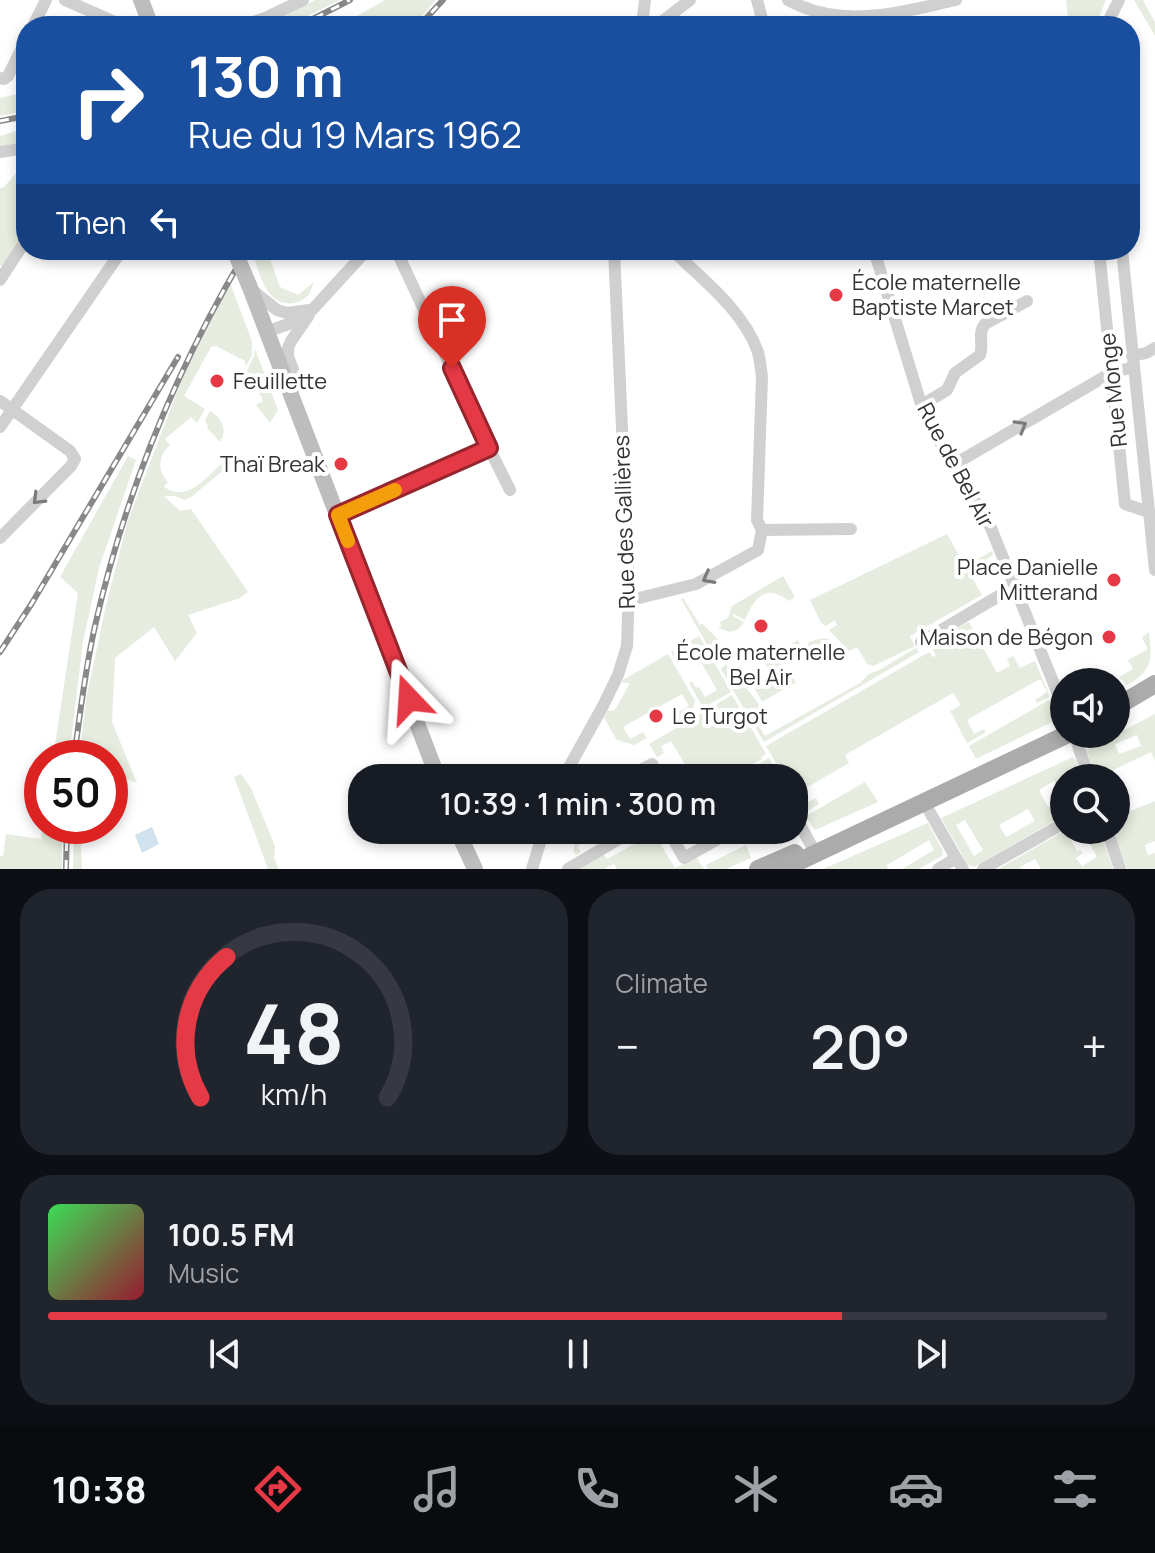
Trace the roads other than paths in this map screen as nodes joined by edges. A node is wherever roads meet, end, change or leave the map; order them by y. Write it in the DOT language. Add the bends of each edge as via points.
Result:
graph roads {
  1 [pos="65,0"];
  2 [pos="303,0"];
  3 [pos="690,0"];
  4 [pos="788,0"];
  5 [pos="956,0"];
  6 [pos="101,16"];
  7 [pos="269,16"];
  8 [pos="669,16"];
  9 [pos="843,16"];
  10 [pos="868,16"];
  11 [pos="16,60"];
  12 [pos="0,78"];
  13 [pos="16,255"];
  14 [pos="115,260"];
  15 [pos="238,260"];
  16 [pos="358,260"];
  17 [pos="401,260"];
  18 [pos="614,260"];
  19 [pos="682,260"];
  20 [pos="877,260"];
  21 [pos="1100,260"];
  22 [pos="1123,260"];
  23 [pos="0,280"];
  24 [pos="250,287"];
  25 [pos="1027,301"];
  26 [pos="313,309"];
  27 [pos="266,332"];
  28 [pos="1153,354"];
  29 [pos="1133,361"];
  30 [pos="1111,373"];
  31 [pos="292,398"];
  32 [pos="0,401"];
  33 [pos="922,405"];
  34 [pos="12,410"];
  35 [pos="0,427"];
  36 [pos="489,448"];
  37 [pos="953,465"];
  38 [pos="510,490"];
  39 [pos="1149,512"];
  40 [pos="338,515"];
  41 [pos="851,529"];
  42 [pos="762,530"];
  43 [pos="0,538"];
  44 [pos="1155,570"];
  45 [pos="1014,587"];
  46 [pos="627,601"];
  47 [pos="921,642"];
  48 [pos="1050,675"];
  49 [pos="1155,684"];
  50 [pos="1130,699"];
  51 [pos="1050,744"];
  52 [pos="433,764"];
  53 [pos="571,764"];
  54 [pos="924,802"];
  55 [pos="1050,831"];
  56 [pos="808,839"];
  57 [pos="462,844"];
  58 [pos="540,844"];
  59 [pos="610,844"];
  60 [pos="676,844"];
  61 [pos="709,844"];
  62 [pos="1112,844"];
  63 [pos="814,850"];
  64 [pos="960,864"];
  65 [pos="472,869"];
  66 [pos="532,869"];
  67 [pos="568,869"];
  68 [pos="758,869"];
  69 [pos="783,869"];
  70 [pos="938,869"];
  71 [pos="983,869"];
  72 [pos="1120,869"];
  1 -- 6 [label="street"];
  2 -- 7 [label="street"];
  3 -- 8 [label="street"];
  4 -- 9 [label="street"];
  5 -- 10 [label="street"];
  11 -- 12 [label="street" via="8,76"];
  13 -- 23 [label="street"];
  14 -- 34 [label="street"];
  15 -- 24 [label="main road, bridge"];
  16 -- 26 [label="street"];
  17 -- 36 [label="street"];
  18 -- 46 [label="street, Rue des Gallières"];
  19 -- 42 [label="street" via="746,327 759,355 757,520"];
  20 -- 33 [label="street, Rue de Bel Air"];
  21 -- 30 [label="street, Rue Monge"];
  22 -- 29 [label="street"];
  24 -- 26 [label="street" via="277,310"];
  24 -- 27 [label="main road"];
  25 -- 33 [label="street" via="985,324 980,355 955,373 947,390"];
  26 -- 27 [label="street"];
  26 -- 31 [label="street" via="288,348 295,375"];
  27 -- 31 [label="main road"];
  28 -- 29 [label="street"];
  29 -- 30 [label="street"];
  29 -- 39 [label="street"];
  37 -- 30 [label="street, one-way"];
  30 -- 39 [label="street, Rue Monge" via="1125,504"];
  31 -- 40 [label="main road"];
  32 -- 34 [label="street"];
  33 -- 37 [label="street, Rue de Bel Air"];
  34 -- 35 [label="street"];
  34 -- 43 [label="street, one-way" via="75,459"];
  36 -- 38 [label="street"];
  36 -- 40 [label="street"];
  37 -- 45 [label="street, Rue de Bel Air" via="991,528"];
  39 -- 44 [label="street"];
  40 -- 52 [label="main road"];
  41 -- 42 [label="street"];
  42 -- 46 [label="street, one-way" via="758,550 696,584"];
  45 -- 47 [label="street"];
  45 -- 48 [label="street, Rue de Bel Air"];
  46 -- 53 [label="street, Rue des Gallières" via="627,646 618,675"];
  49 -- 50 [label="main road"];
  51 -- 54 [label="main road"];
  54 -- 63 [label="main road"];
  54 -- 64 [label="street"];
  55 -- 71 [label="street"];
  56 -- 63 [label="street"];
  57 -- 65 [label="main road"];
  58 -- 66 [label="street"];
  59 -- 67 [label="street"];
  60 -- 61 [label="street" via="684,858"];
  62 -- 72 [label="street"];
  63 -- 68 [label="main road"];
  63 -- 69 [label="main road"];
  64 -- 70 [label="street"];
}
